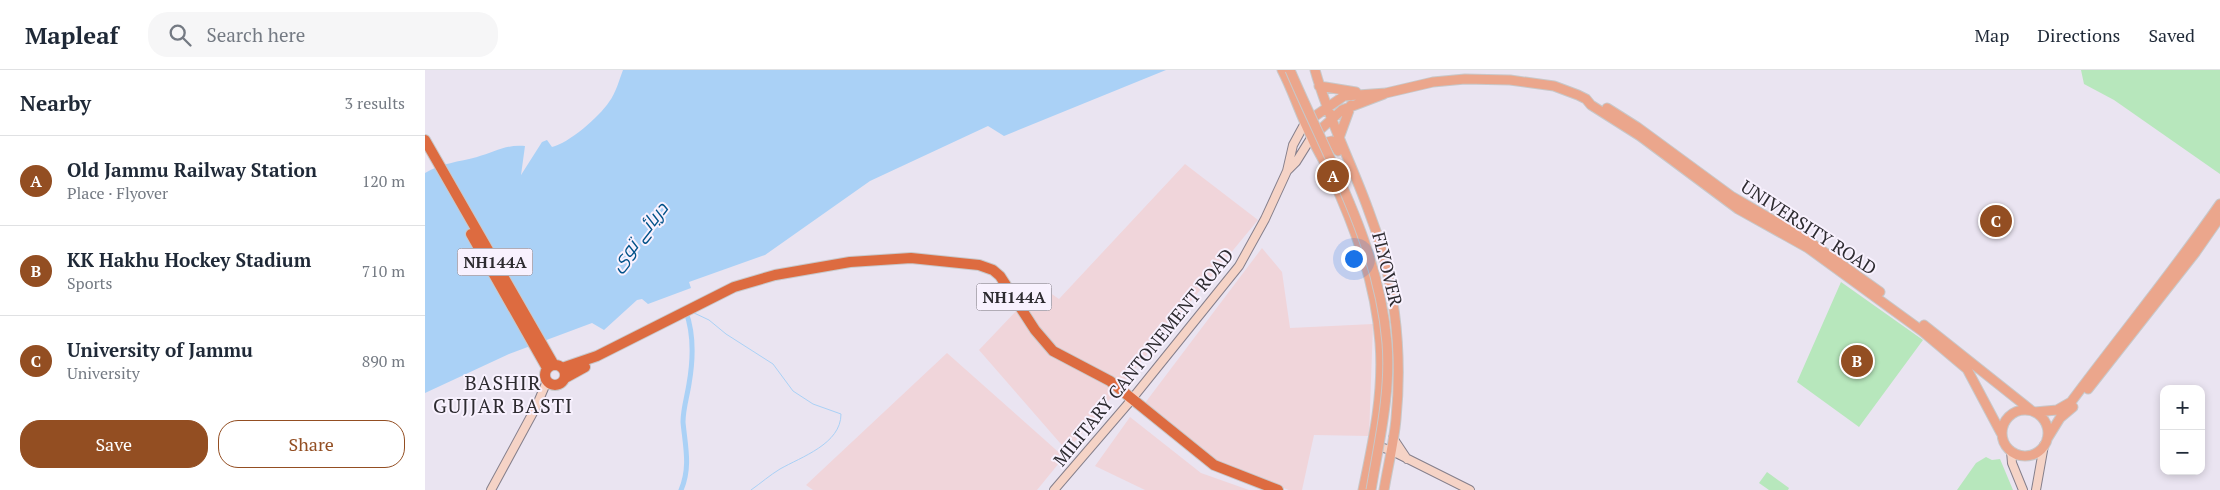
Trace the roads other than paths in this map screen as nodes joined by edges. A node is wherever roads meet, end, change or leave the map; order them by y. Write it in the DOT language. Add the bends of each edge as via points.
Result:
graph roads {
  1 [pos="1299,70"];
  2 [pos="1315,70"];
  3 [pos="1285,72"];
  4 [pos="1319,86"];
  5 [pos="1368,93"];
  6 [pos="1386,93"];
  7 [pos="1351,105"];
  8 [pos="1326,108"];
  9 [pos="1331,118"];
  10 [pos="1305,123"];
  11 [pos="1311,138"];
  12 [pos="1339,138"];
  13 [pos="425,140"];
  14 [pos="1321,155"];
  15 [pos="430,158"];
  16 [pos="1348,161"];
  17 [pos="1287,170"];
  18 [pos="2220,204"];
  19 [pos="2220,217"];
  20 [pos="1966,363"];
  21 [pos="557,370"];
  22 [pos="549,383"];
  23 [pos="1129,402"];
  24 [pos="2034,412"];
  25 [pos="2001,433"];
  26 [pos="1393,438"];
  27 [pos="2046,442"];
  28 [pos="1372,444"];
  29 [pos="1390,450"];
  30 [pos="2011,451"];
  31 [pos="1408,460"];
  32 [pos="1388,465"];
  33 [pos="491,490"];
  34 [pos="1054,490"];
  35 [pos="1262,490"];
  36 [pos="1278,490"];
  37 [pos="1363,490"];
  38 [pos="1371,490"];
  39 [pos="1375,490"];
  40 [pos="1384,490"];
  41 [pos="1469,490"];
  42 [pos="2023,490"];
  43 [pos="2036,490"];
  1 -- 39 [label="main road, FLYOVER, bridge" via="1364,225 1387,308 1391,373"];
  2 -- 4 [label="main road"];
  3 -- 10 [label="main road"];
  3 -- 38 [label="main road, FLYOVER, bridge" via="1360,226 1379,291 1387,344 1387,373"];
  4 -- 5 [label="main road"];
  4 -- 8 [label="main road"];
  5 -- 6 [label="main road"];
  5 -- 8 [label="main road" via="1344,96"];
  6 -- 7 [label="main road"];
  6 -- 20 [label="main road, UNIVERSITY ROAD" via="1442,81 1497,79 1554,86 1594,100 1637,127 1731,196 1819,248 1882,294"];
  7 -- 9 [label="main road"];
  7 -- 12 [label="main road"];
  8 -- 9 [label="main road"];
  8 -- 10 [label="main road"];
  9 -- 11 [label="main road"];
  9 -- 12 [label="main road"];
  10 -- 11 [label="main road"];
  10 -- 17 [label="street" via="1293,144"];
  11 -- 14 [label="main road"];
  11 -- 17 [label="street, MILITARY CANTONEMENT ROAD"];
  12 -- 16 [label="main road"];
  13 -- 15 [label="highway, NH144A"];
  14 -- 16 [label="main road" via="1322,144 1333,141"];
  14 -- 28 [label="main road" via="1362,252 1377,309 1381,373"];
  15 -- 21 [label="highway, NH144A"];
  16 -- 26 [label="main road" via="1369,210 1394,304 1398,374"];
  17 -- 23 [label="street, MILITARY CANTONEMENT ROAD" via="1239,266"];
  18 -- 24 [label="main road" via="2178,264 2071,402 2057,410"];
  19 -- 27 [label="main road" via="2079,400 2060,418"];
  20 -- 24 [label="main road, UNIVERSITY ROAD"];
  20 -- 25 [label="main road, UNIVERSITY ROAD"];
  21 -- 22 [label="highway, NH144A" via="545,374"];
  21 -- 22 [label="highway, NH144A" via="561,383"];
  21 -- 23 [label="highway, NH144A" via="751,286 835,268 910,264 980,271 995,278 1048,352 1095,378"];
  22 -- 33 [label="street"];
  23 -- 34 [label="street, MILITARY CANTONEMENT ROAD"];
  23 -- 35 [label="highway, NH144A" via="1207,466"];
  23 -- 36 [label="highway, NH144A" via="1214,465"];
  24 -- 25 [label="main road" via="2023,410 2011,415 2003,424"];
  24 -- 27 [label="main road" via="2046,424"];
  25 -- 30 [label="main road"];
  26 -- 29 [label="main road"];
  26 -- 31 [label="street"];
  27 -- 30 [label="main road" via="2027,456"];
  27 -- 43 [label="street"];
  28 -- 29 [label="street"];
  28 -- 37 [label="main road"];
  29 -- 31 [label="street"];
  29 -- 32 [label="main road"];
  30 -- 42 [label="street" via="2011,463"];
  31 -- 32 [label="street"];
  31 -- 41 [label="street"];
  32 -- 40 [label="main road"];
}
